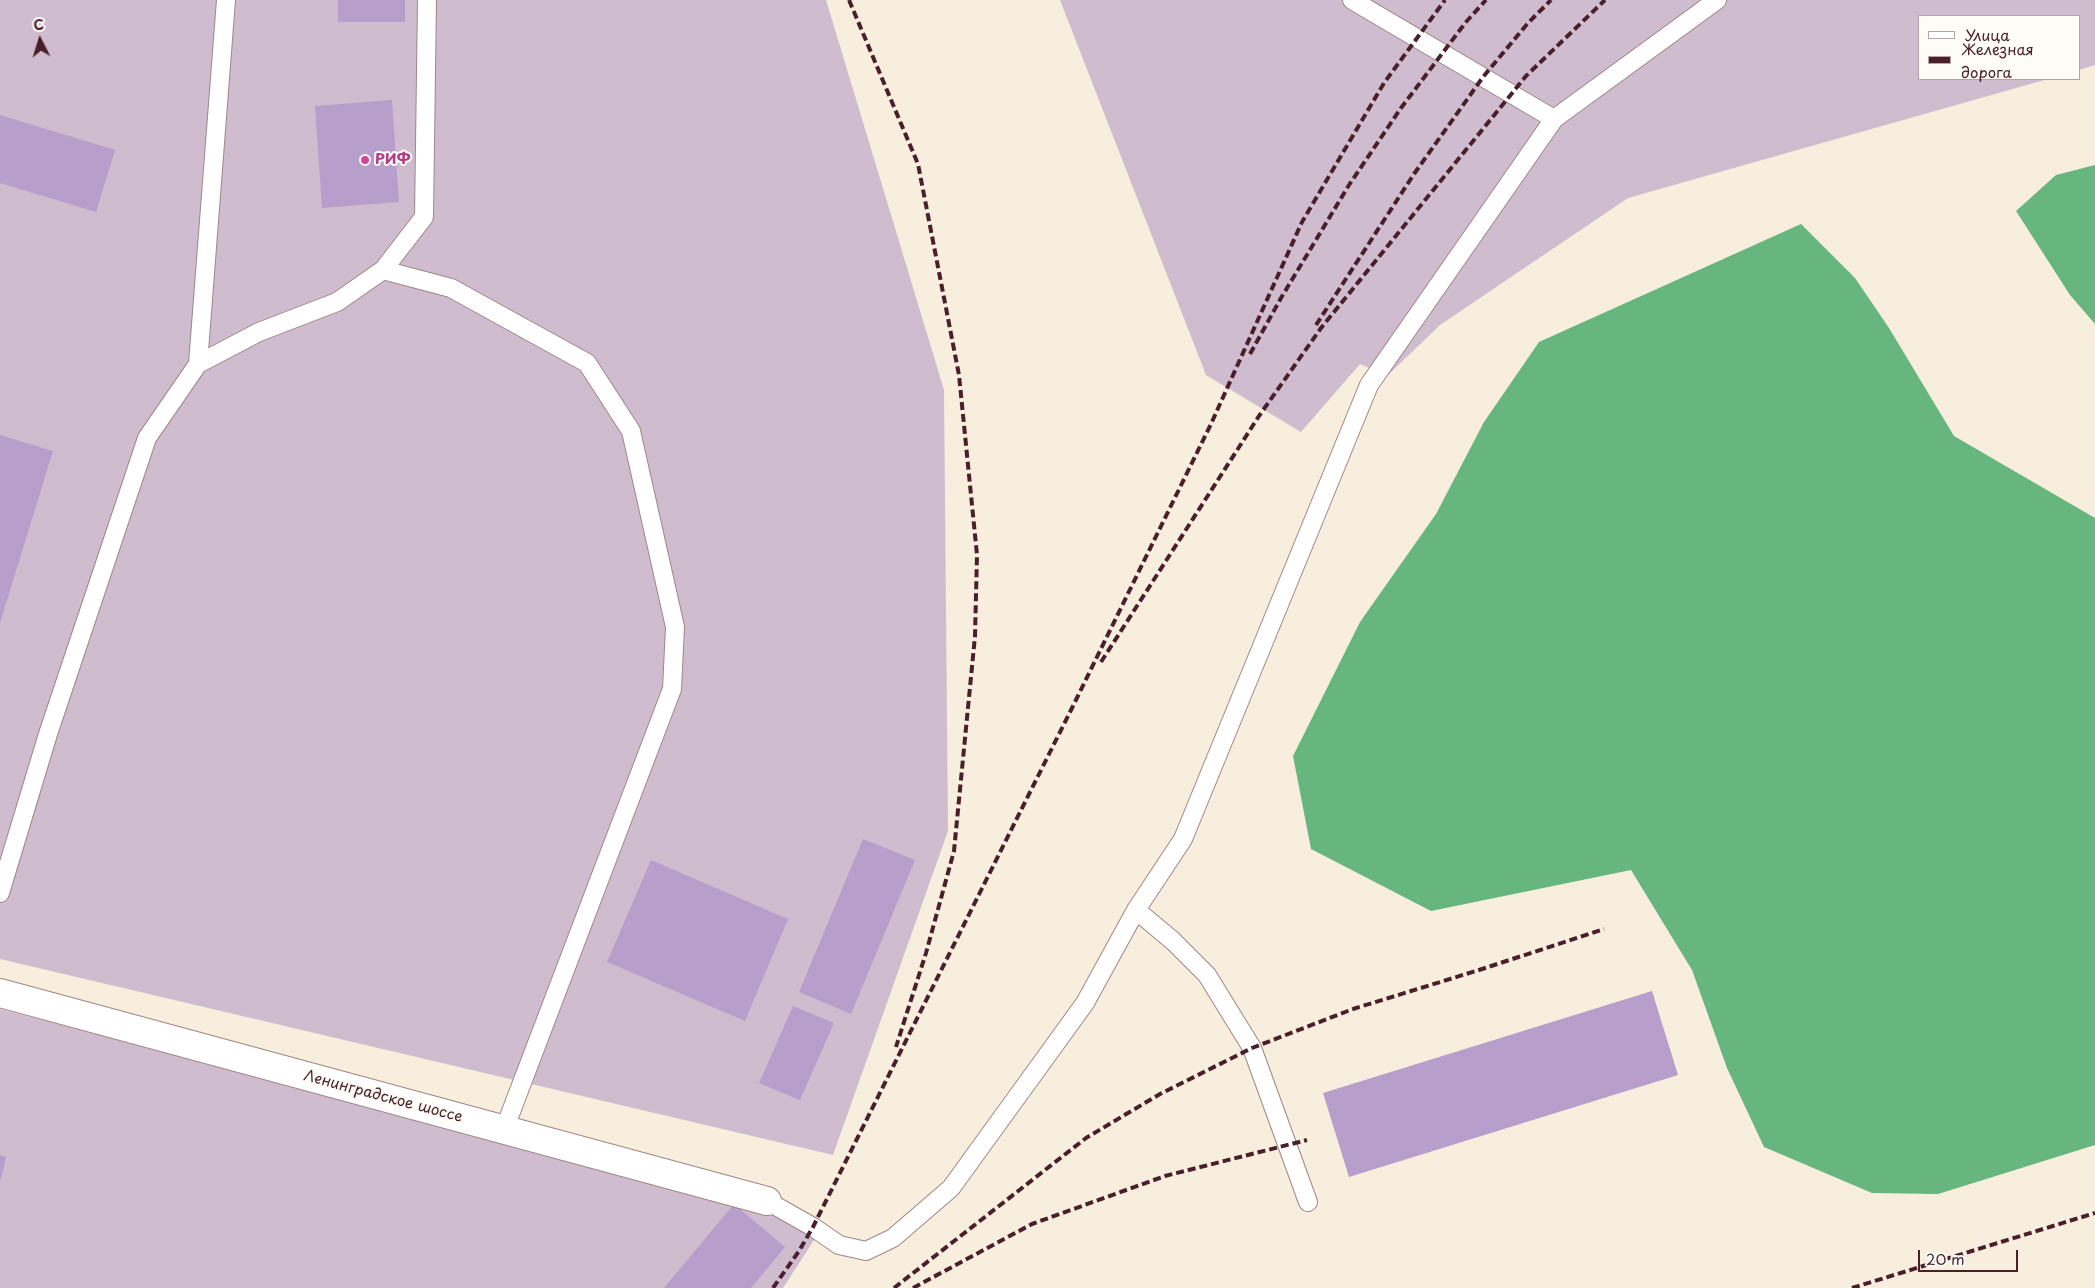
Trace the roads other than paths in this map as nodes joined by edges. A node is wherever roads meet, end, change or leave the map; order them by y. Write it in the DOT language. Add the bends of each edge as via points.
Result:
graph roads {
  1 [pos="226,0"];
  2 [pos="427,0"];
  3 [pos="1352,0"];
  4 [pos="1717,0"];
  5 [pos="1554,120"];
  6 [pos="383,270"];
  7 [pos="198,364"];
  8 [pos="0,893"];
  9 [pos="1136,910"];
  10 [pos="0,993"];
  11 [pos="504,1130"];
  12 [pos="767,1201"];
  13 [pos="1308,1202"];
  1 -- 7 [label="lane"];
  2 -- 6 [label="lane" via="424,217"];
  3 -- 5 [label="lane"];
  4 -- 5 [label="lane"];
  5 -- 9 [label="lane" via="1369,385 1183,839"];
  6 -- 7 [label="lane" via="337,302 259,332"];
  6 -- 11 [label="lane" via="451,288 587,363 631,431 675,627 672,689"];
  7 -- 8 [label="lane" via="147,438 48,734"];
  9 -- 12 [label="lane" via="1085,1003 1006,1114 951,1188 893,1238 866,1251 839,1245"];
  9 -- 13 [label="lane" via="1208,975 1252,1048"];
  10 -- 11 [label="street, Ленинградское шоссе"];
  11 -- 12 [label="street, Ленинградское шоссе"];
}
